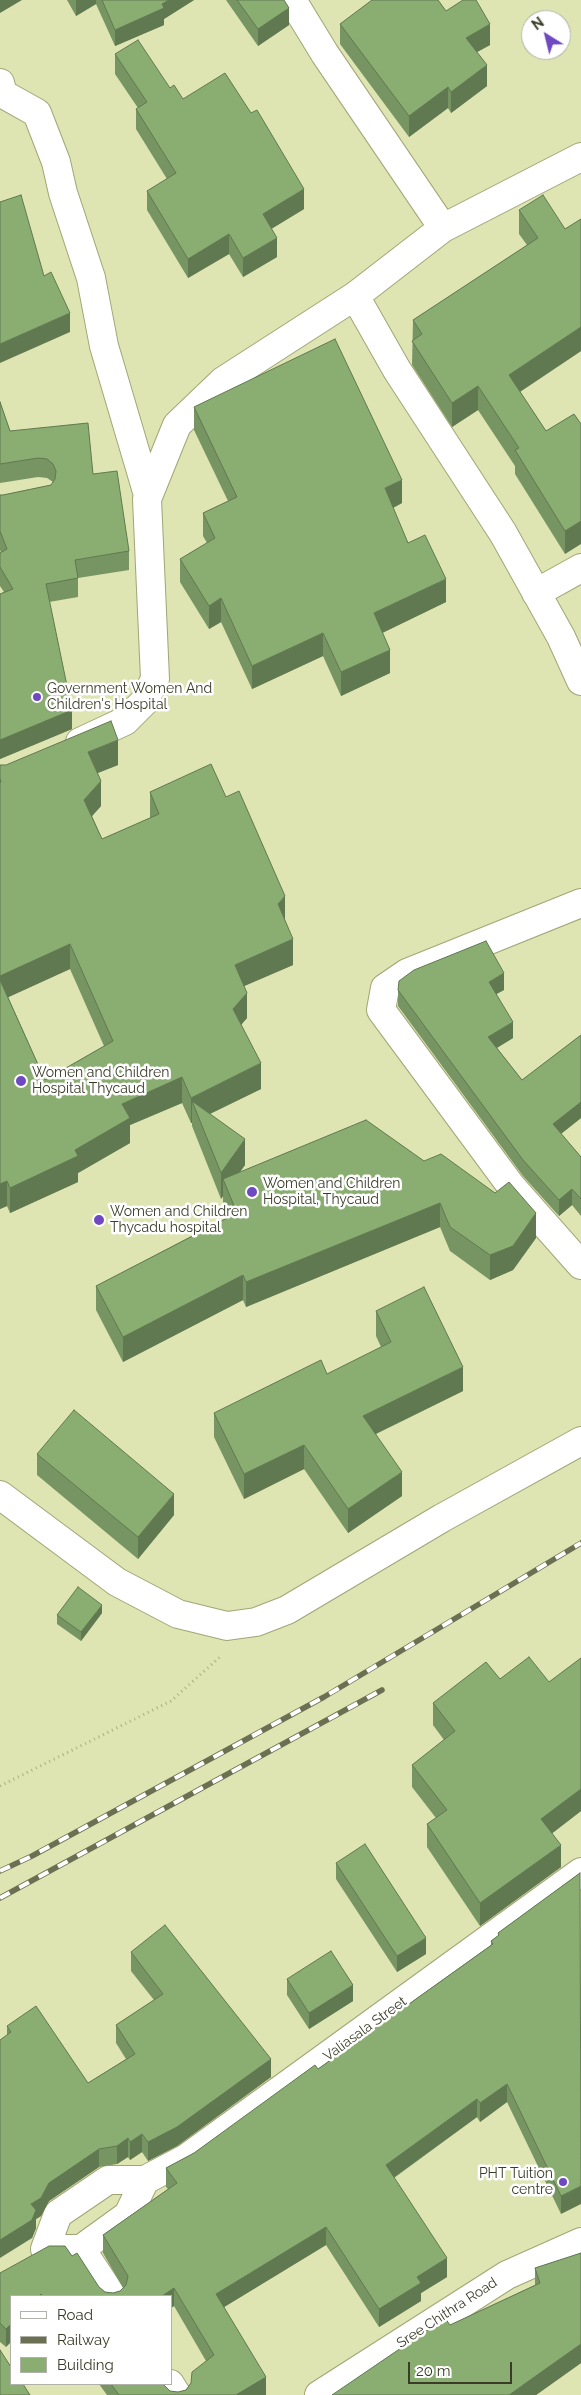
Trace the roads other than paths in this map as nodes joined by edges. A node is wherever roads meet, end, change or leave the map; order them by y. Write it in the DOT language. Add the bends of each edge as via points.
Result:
graph roads {
  1 [pos="292,0"];
  2 [pos="0,83"];
  3 [pos="581,157"];
  4 [pos="444,228"];
  5 [pos="355,296"];
  6 [pos="148,495"];
  7 [pos="581,568"];
  8 [pos="536,593"];
  9 [pos="581,681"];
  10 [pos="60,751"];
  11 [pos="581,903"];
  12 [pos="581,1265"];
  13 [pos="581,1441"];
  14 [pos="0,1495"];
  15 [pos="581,1872"];
  16 [pos="145,2180"];
  17 [pos="581,2242"];
  18 [pos="81,2249"];
  19 [pos="111,2295"];
  20 [pos="319,2395"];
  1 -- 4 [label="street"];
  2 -- 6 [label="street" via="3,94 37,113 56,162 91,278 104,346"];
  3 -- 4 [label="street"];
  4 -- 5 [label="street"];
  5 -- 6 [label="street" via="223,382 177,425"];
  5 -- 8 [label="street" via="397,370 503,533"];
  6 -- 10 [label="street" via="155,679 144,702 125,721"];
  7 -- 8 [label="street"];
  8 -- 9 [label="street"];
  11 -- 12 [label="street" via="407,973 385,988 381,1010 511,1186"];
  13 -- 14 [label="street" via="442,1518 287,1610 256,1622 227,1626 178,1614 117,1582"];
  15 -- 16 [label="street, Valiasala Street" via="185,2160"];
  16 -- 18 [label="street" via="128,2215"];
  16 -- 18 [label="street" via="108,2180 72,2204 58,2214 34,2256"];
  17 -- 20 [label="street, Sree Chithra Road" via="507,2274"];
  18 -- 19 [label="street"];
}
